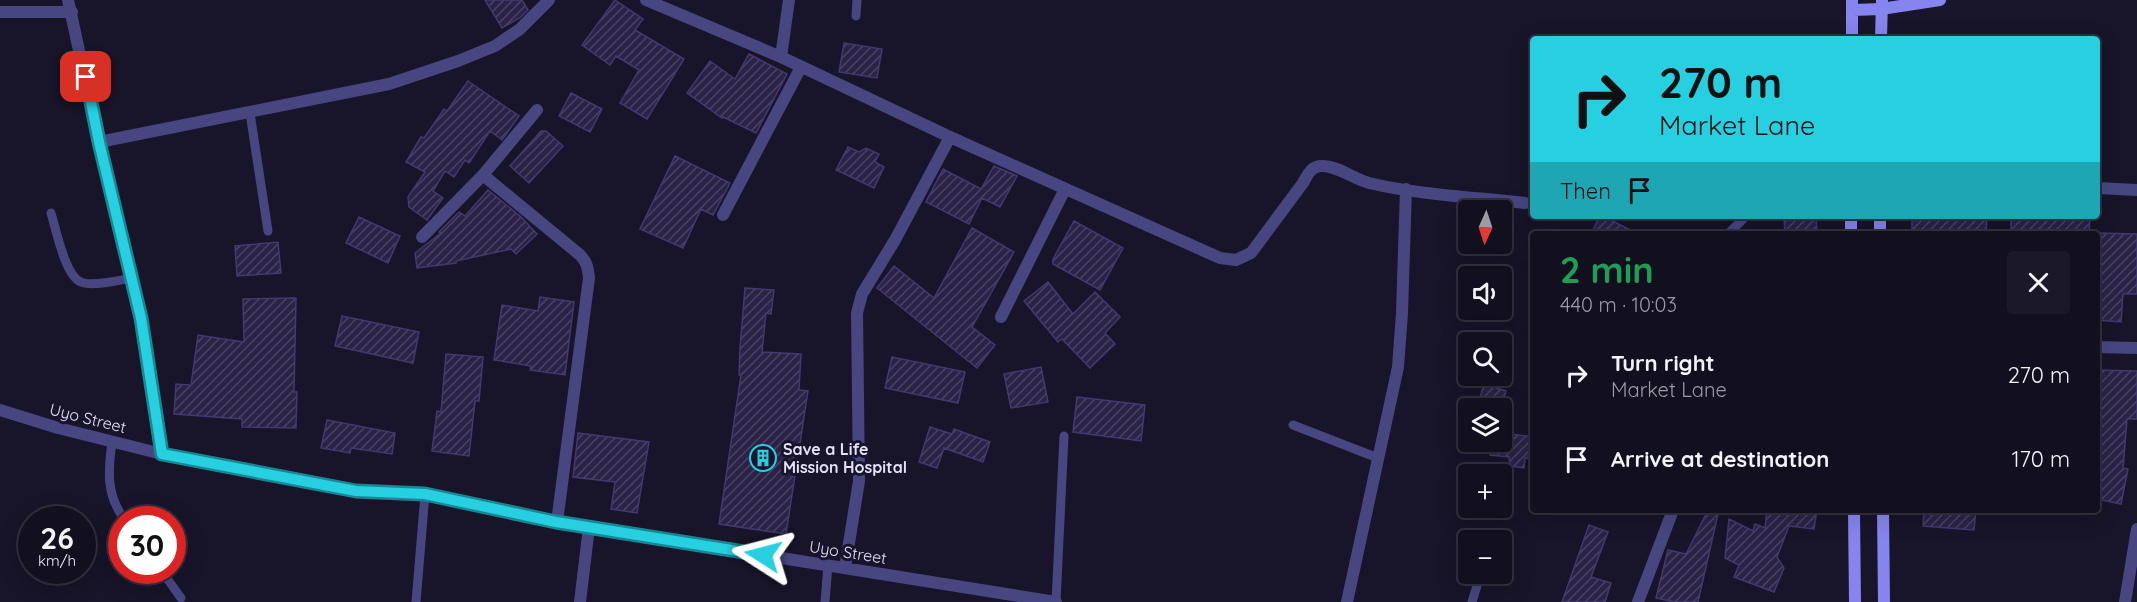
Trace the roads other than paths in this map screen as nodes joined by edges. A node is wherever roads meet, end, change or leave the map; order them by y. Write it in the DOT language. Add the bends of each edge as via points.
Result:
graph roads {
  1 [pos="549,0"];
  2 [pos="646,0"];
  3 [pos="789,0"];
  4 [pos="856,0"];
  5 [pos="1940,0"];
  6 [pos="70,3"];
  7 [pos="1852,5"];
  8 [pos="1882,5"];
  9 [pos="0,12"];
  10 [pos="856,16"];
  11 [pos="1852,36"];
  12 [pos="1881,36"];
  13 [pos="781,57"];
  14 [pos="801,67"];
  15 [pos="537,110"];
  16 [pos="250,113"];
  17 [pos="950,137"];
  18 [pos="99,142"];
  19 [pos="483,175"];
  20 [pos="2100,188"];
  21 [pos="1065,189"];
  22 [pos="1406,189"];
  23 [pos="2137,190"];
  24 [pos="1524,203"];
  25 [pos="51,213"];
  26 [pos="723,215"];
  27 [pos="1743,219"];
  28 [pos="268,231"];
  29 [pos="1731,231"];
  30 [pos="422,237"];
  31 [pos="133,278"];
  32 [pos="1001,317"];
  33 [pos="2100,347"];
  34 [pos="2137,348"];
  35 [pos="0,410"];
  36 [pos="1293,425"];
  37 [pos="1064,436"];
  38 [pos="112,442"];
  39 [pos="162,454"];
  40 [pos="1378,458"];
  41 [pos="425,494"];
  42 [pos="118,506"];
  43 [pos="1672,513"];
  44 [pos="1854,513"];
  45 [pos="1883,513"];
  46 [pos="556,522"];
  47 [pos="589,527"];
  48 [pos="2137,529"];
  49 [pos="828,565"];
  50 [pos="844,568"];
  51 [pos="171,584"];
  52 [pos="1478,584"];
  53 [pos="181,597"];
  54 [pos="1032,600"];
  55 [pos="416,602"];
  56 [pos="580,602"];
  57 [pos="825,602"];
  58 [pos="1056,602"];
  59 [pos="1347,602"];
  60 [pos="1472,602"];
  61 [pos="1638,602"];
  62 [pos="1855,602"];
  63 [pos="1884,602"];
  64 [pos="2126,602"];
  1 -- 16 [label="street" via="503,41 458,61 389,84"];
  2 -- 13 [label="street"];
  3 -- 13 [label="street"];
  4 -- 10 [label="lane"];
  5 -- 8 [label="main road"];
  6 -- 9 [label="street"];
  6 -- 18 [label="street"];
  7 -- 8 [label="main road"];
  7 -- 11 [label="main road"];
  8 -- 12 [label="main road"];
  13 -- 14 [label="street"];
  14 -- 17 [label="street"];
  14 -- 26 [label="street"];
  15 -- 19 [label="street"];
  16 -- 18 [label="street"];
  16 -- 28 [label="lane"];
  17 -- 21 [label="street"];
  17 -- 50 [label="street" via="862,294 857,313 859,481"];
  18 -- 31 [label="street"];
  19 -- 30 [label="street"];
  19 -- 46 [label="street" via="586,262 589,278"];
  20 -- 23 [label="street"];
  21 -- 22 [label="street" via="1220,258 1236,260 1251,253 1310,170 1319,166"];
  21 -- 32 [label="street"];
  22 -- 24 [label="street"];
  22 -- 40 [label="street" via="1398,367"];
  25 -- 31 [label="lane" via="72,276 79,282"];
  27 -- 29 [label="lane"];
  31 -- 39 [label="street"];
  33 -- 34 [label="street"];
  35 -- 38 [label="street, Uyo Street"];
  36 -- 40 [label="lane"];
  37 -- 58 [label="lane"];
  38 -- 39 [label="street, Uyo Street"];
  38 -- 42 [label="lane" via="108,470"];
  39 -- 41 [label="street, Uyo Street" via="356,491"];
  40 -- 59 [label="street"];
  41 -- 46 [label="street, Uyo Street"];
  41 -- 55 [label="lane"];
  43 -- 61 [label="street"];
  44 -- 62 [label="main road"];
  45 -- 63 [label="main road"];
  46 -- 47 [label="street, Uyo Street"];
  47 -- 49 [label="street, Uyo Street"];
  47 -- 56 [label="street"];
  48 -- 64 [label="street"];
  49 -- 50 [label="street, Uyo Street"];
  49 -- 57 [label="lane"];
  50 -- 54 [label="street, Uyo Street"];
  51 -- 53 [label="lane"];
  52 -- 60 [label="lane"];
  54 -- 58 [label="street, Uyo Street"];
}
